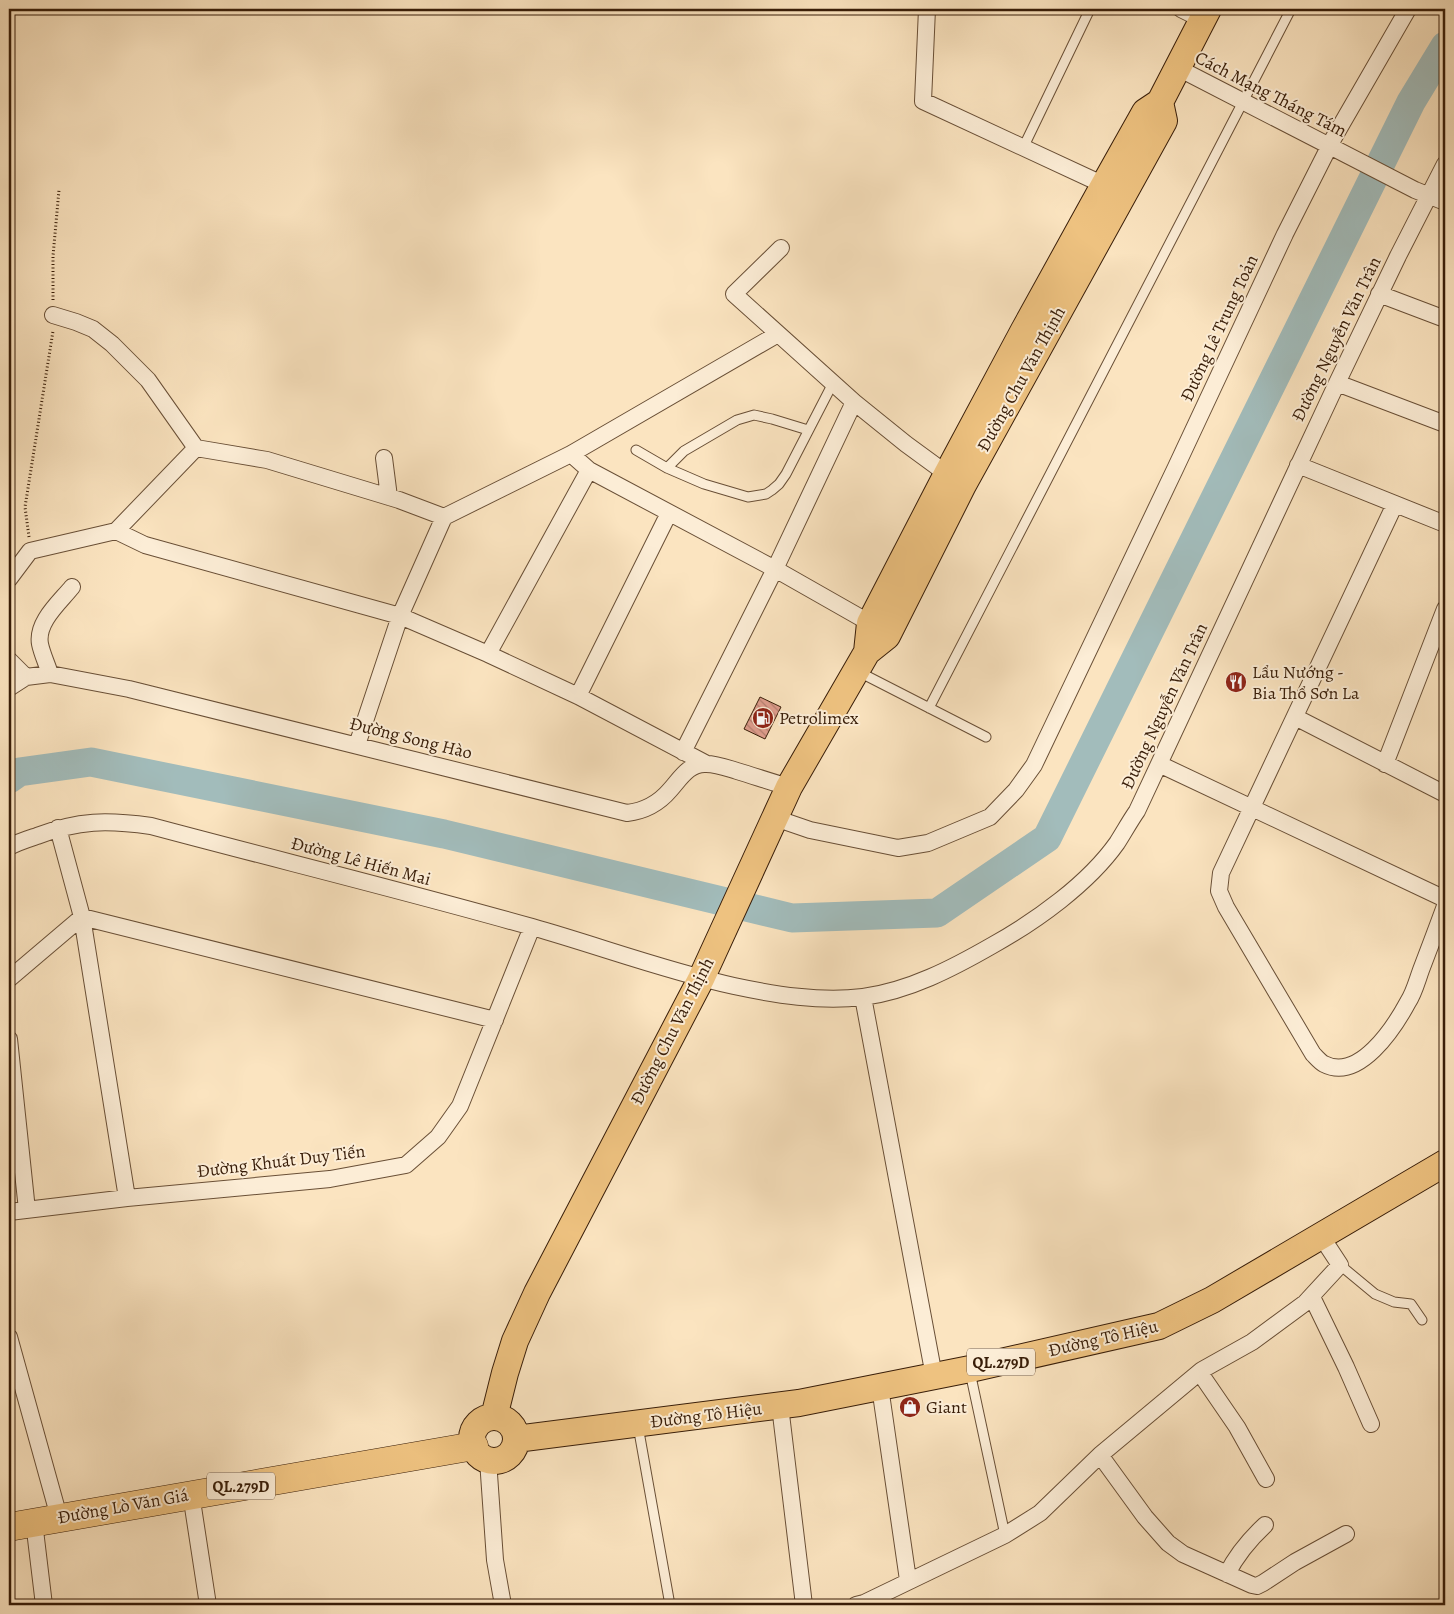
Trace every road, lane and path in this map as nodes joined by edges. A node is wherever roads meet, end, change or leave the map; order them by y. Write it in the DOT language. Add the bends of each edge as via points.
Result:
graph roads {
  1 [pos="927,9"];
  2 [pos="1090,9"];
  3 [pos="1291,9"];
  4 [pos="1408,9"];
  5 [pos="1197,12"];
  6 [pos="1178,68"];
  7 [pos="1160,102"];
  8 [pos="1242,102"];
  9 [pos="1329,147"];
  10 [pos="1023,148"];
  11 [pos="1445,164"];
  12 [pos="1104,185"];
  13 [pos="59,190"];
  14 [pos="1421,193"];
  15 [pos="1445,202"];
  16 [pos="781,248"];
  17 [pos="1379,294"];
  18 [pos="53,315"];
  19 [pos="1445,319"];
  20 [pos="778,334"];
  21 [pos="833,383"];
  22 [pos="1337,383"];
  23 [pos="854,402"];
  24 [pos="1445,424"];
  25 [pos="808,430"];
  26 [pos="196,448"];
  27 [pos="636,450"];
  28 [pos="571,454"];
  29 [pos="384,458"];
  30 [pos="1298,466"];
  31 [pos="666,468"];
  32 [pos="589,470"];
  33 [pos="947,474"];
  34 [pos="389,497"];
  35 [pos="1395,504"];
  36 [pos="669,513"];
  37 [pos="444,517"];
  38 [pos="1445,524"];
  39 [pos="116,531"];
  40 [pos="30,550"];
  41 [pos="775,569"];
  42 [pos="9,579"];
  43 [pos="72,587"];
  44 [pos="1445,609"];
  45 [pos="400,616"];
  46 [pos="870,623"];
  47 [pos="488,654"];
  48 [pos="9,660"];
  49 [pos="862,661"];
  50 [pos="50,674"];
  51 [pos="26,676"];
  52 [pos="9,688"];
  53 [pos="578,696"];
  54 [pos="929,708"];
  55 [pos="1295,717"];
  56 [pos="986,737"];
  57 [pos="357,745"];
  58 [pos="683,752"];
  59 [pos="705,763"];
  60 [pos="1159,764"];
  61 [pos="1385,764"];
  62 [pos="789,787"];
  63 [pos="1445,794"];
  64 [pos="1252,808"];
  65 [pos="775,818"];
  66 [pos="58,828"];
  67 [pos="9,848"];
  68 [pos="1445,899"];
  69 [pos="1445,906"];
  70 [pos="82,918"];
  71 [pos="532,927"];
  72 [pos="705,971"];
  73 [pos="9,979"];
  74 [pos="863,997"];
  75 [pos="495,1020"];
  76 [pos="9,1039"];
  77 [pos="1445,1163"];
  78 [pos="127,1198"];
  79 [pos="27,1210"];
  80 [pos="9,1212"];
  81 [pos="1321,1236"];
  82 [pos="1340,1265"];
  83 [pos="1312,1297"];
  84 [pos="1422,1320"];
  85 [pos="9,1337"];
  86 [pos="970,1369"];
  87 [pos="1200,1373"];
  88 [pos="934,1376"];
  89 [pos="880,1386"];
  90 [pos="780,1406"];
  91 [pos="494,1417"];
  92 [pos="637,1423"];
  93 [pos="1371,1424"];
  94 [pos="516,1440"];
  95 [pos="481,1453"];
  96 [pos="1100,1455"];
  97 [pos="1266,1479"];
  98 [pos="191,1494"];
  99 [pos="34,1522"];
  100 [pos="1264,1525"];
  101 [pos="1346,1534"];
  102 [pos="1005,1535"];
  103 [pos="1227,1574"];
  104 [pos="908,1580"];
  105 [pos="44,1605"];
  106 [pos="208,1605"];
  107 [pos="503,1605"];
  108 [pos="670,1605"];
  109 [pos="804,1605"];
  110 [pos="856,1605"];
  1 -- 10 [label="street" via="923,101"];
  2 -- 10 [label="lane"];
  3 -- 8 [label="lane"];
  4 -- 9 [label="street, Đường Lê Trung Toản"];
  5 -- 6 [label="main road, Đường Chu Văn Thịnh"];
  6 -- 7 [label="main road, Đường Chu Văn Thịnh"];
  6 -- 8 [label="street, Cách Mạng Tháng Tám"];
  7 -- 12 [label="main road, Đường Chu Văn Thịnh" via="1145,112"];
  7 -- 49 [label="main road, Đường Chu Văn Thịnh" via="1164,121 963,485 887,636"];
  8 -- 9 [label="street, Cách Mạng Tháng Tám"];
  8 -- 54 [label="lane"];
  9 -- 14 [label="street, Cách Mạng Tháng Tám"];
  9 -- 65 [label="street, Đường Lê Trung Toản" via="1034,765 1016,790 990,817 928,843 898,848 810,830"];
  10 -- 12 [label="street"];
  11 -- 14 [label="street, Đường Nguyễn Văn Trân"];
  12 -- 33 [label="main road, Đường Chu Văn Thịnh"];
  13 -- 18 [label="path" via="53,256"];
  14 -- 15 [label="street"];
  14 -- 17 [label="street, Đường Nguyễn Văn Trân"];
  16 -- 20 [label="street" via="734,294"];
  17 -- 19 [label="street"];
  17 -- 22 [label="street, Đường Nguyễn Văn Trân"];
  18 -- 26 [label="street" via="94,330 112,344 148,380"];
  18 -- 40 [label="path" via="25,507"];
  20 -- 21 [label="street"];
  20 -- 28 [label="street"];
  21 -- 23 [label="street"];
  21 -- 25 [label="lane"];
  22 -- 24 [label="street"];
  22 -- 30 [label="street, Đường Nguyễn Văn Trân"];
  23 -- 33 [label="street"];
  23 -- 41 [label="street"];
  25 -- 31 [label="lane" via="754,415 737,420 684,451"];
  25 -- 31 [label="lane" via="779,484 766,494 748,497"];
  26 -- 34 [label="street" via="267,460"];
  26 -- 39 [label="street"];
  27 -- 31 [label="lane"];
  28 -- 32 [label="street"];
  28 -- 37 [label="street"];
  29 -- 34 [label="street"];
  30 -- 35 [label="street"];
  30 -- 60 [label="street, Đường Nguyễn Văn Trân"];
  32 -- 36 [label="street"];
  32 -- 47 [label="street"];
  33 -- 46 [label="main road, Đường Chu Văn Thịnh"];
  34 -- 37 [label="street"];
  35 -- 38 [label="street"];
  35 -- 55 [label="street"];
  36 -- 41 [label="street"];
  36 -- 53 [label="street"];
  37 -- 45 [label="street"];
  39 -- 40 [label="street"];
  39 -- 45 [label="street" via="146,545"];
  40 -- 42 [label="street"];
  41 -- 46 [label="street"];
  41 -- 58 [label="street"];
  43 -- 50 [label="street" via="40,630 40,643"];
  44 -- 61 [label="street"];
  45 -- 47 [label="street"];
  45 -- 57 [label="street"];
  46 -- 49 [label="main road, Đường Chu Văn Thịnh"];
  47 -- 53 [label="street"];
  48 -- 51 [label="street"];
  49 -- 54 [label="lane"];
  49 -- 62 [label="main road, Đường Chu Văn Thịnh"];
  50 -- 51 [label="street, Đường Song Hào"];
  50 -- 57 [label="street, Đường Song Hào" via="129,689"];
  51 -- 52 [label="street"];
  53 -- 58 [label="street"];
  54 -- 56 [label="lane"];
  55 -- 61 [label="street"];
  55 -- 64 [label="street"];
  57 -- 59 [label="street, Đường Song Hào" via="626,813 651,806 670,792 692,767"];
  58 -- 59 [label="street"];
  59 -- 62 [label="street"];
  60 -- 64 [label="street"];
  60 -- 74 [label="street, Đường Nguyễn Văn Trân" via="1116,844 1094,870 1043,912 960,963 908,985"];
  61 -- 63 [label="street"];
  62 -- 65 [label="main road, Đường Chu Văn Thịnh"];
  64 -- 68 [label="street"];
  64 -- 69 [label="street" via="1221,873 1219,891 1308,1046 1322,1063 1344,1068 1358,1063 1376,1048 1409,1001"];
  65 -- 72 [label="main road, Đường Chu Văn Thịnh"];
  66 -- 67 [label="street, Đường Lê Hiến Mai"];
  66 -- 70 [label="street"];
  66 -- 71 [label="street, Đường Lê Hiến Mai" via="88,822 150,826"];
  70 -- 73 [label="street"];
  70 -- 75 [label="street"];
  70 -- 78 [label="street"];
  71 -- 72 [label="street, Đường Lê Hiến Mai"];
  71 -- 75 [label="street, Đường Khuất Duy Tiến"];
  72 -- 74 [label="street, Đường Nguyễn Văn Trân" via="764,993 795,997"];
  72 -- 91 [label="main road, Đường Chu Văn Thịnh" via="537,1293 515,1341"];
  74 -- 88 [label="street"];
  75 -- 78 [label="street, Đường Khuất Duy Tiến" via="460,1106 438,1137 406,1164 330,1179"];
  76 -- 79 [label="street"];
  77 -- 81 [label="main road, Đường Tô Hiệu / QL.279D"];
  78 -- 79 [label="street, Đường Khuất Duy Tiến"];
  79 -- 80 [label="street, Đường Khuất Duy Tiến"];
  81 -- 82 [label="street"];
  81 -- 86 [label="main road, Đường Tô Hiệu / QL.279D" via="1212,1300 1160,1326"];
  82 -- 83 [label="street"];
  82 -- 84 [label="lane" via="1375,1294 1394,1302 1411,1304"];
  83 -- 87 [label="street" via="1252,1342"];
  83 -- 93 [label="street"];
  85 -- 99 [label="street"];
  86 -- 88 [label="main road, Đường Tô Hiệu / QL.279D"];
  86 -- 102 [label="lane"];
  87 -- 96 [label="street"];
  87 -- 97 [label="street" via="1237,1427"];
  88 -- 89 [label="main road, Đường Tô Hiệu / QL.279D"];
  89 -- 90 [label="main road, Đường Tô Hiệu / QL.279D"];
  89 -- 104 [label="street"];
  90 -- 92 [label="main road, Đường Tô Hiệu / QL.279D"];
  90 -- 109 [label="street"];
  91 -- 94 [label="main road" via="510,1424"];
  91 -- 95 [label="main road" via="477,1426 473,1439"];
  92 -- 94 [label="main road, Đường Tô Hiệu / QL.279D"];
  92 -- 108 [label="lane"];
  94 -- 95 [label="main road" via="512,1452 501,1460"];
  95 -- 98 [label="highway, Đường Lò Văn Giá / QL.279D"];
  95 -- 107 [label="street"];
  96 -- 102 [label="street" via="1040,1513"];
  96 -- 103 [label="street" via="1168,1543 1183,1554"];
  98 -- 99 [label="highway, Đường Lò Văn Giá / QL.279D"];
  98 -- 106 [label="street"];
  99 -- 105 [label="street"];
  100 -- 103 [label="street" via="1237,1554"];
  101 -- 103 [label="street" via="1257,1586"];
  102 -- 104 [label="street"];
  104 -- 110 [label="street"];
}
